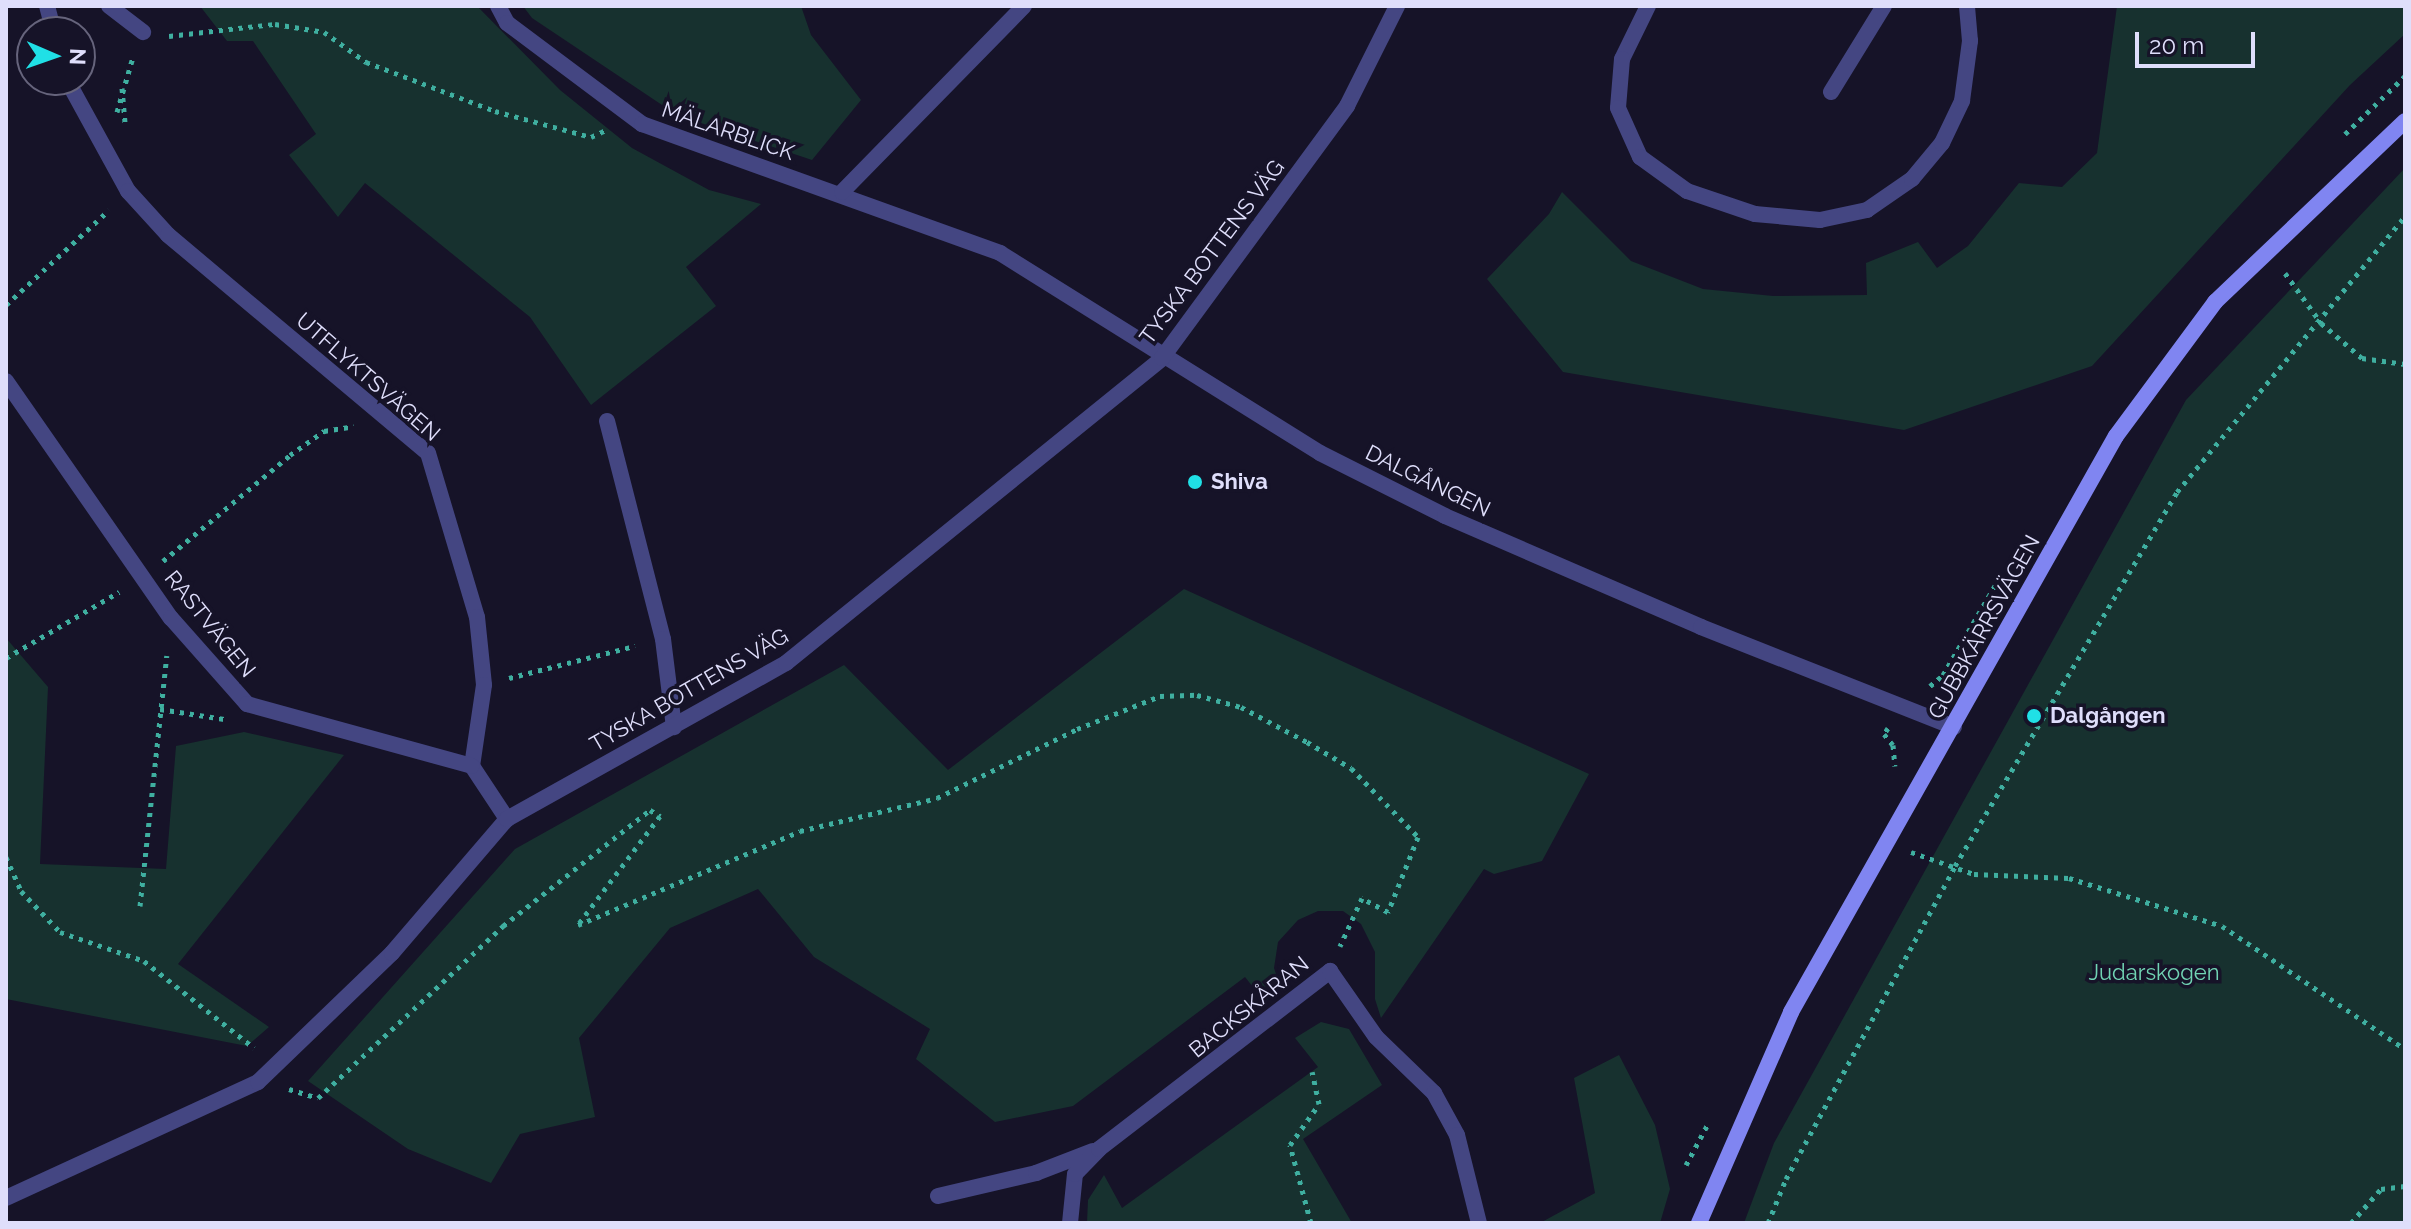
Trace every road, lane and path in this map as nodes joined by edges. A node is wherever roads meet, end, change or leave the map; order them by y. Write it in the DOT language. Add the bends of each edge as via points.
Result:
graph roads {
  1 [pos="109,6"];
  2 [pos="498,6"];
  3 [pos="1024,6"];
  4 [pos="1397,6"];
  5 [pos="1648,6"];
  6 [pos="1884,6"];
  7 [pos="1967,6"];
  8 [pos="146,35"];
  9 [pos="122,88"];
  10 [pos="1831,92"];
  11 [pos="76,96"];
  12 [pos="632,117"];
  13 [pos="2405,121"];
  14 [pos="842,192"];
  15 [pos="2405,216"];
  16 [pos="2268,250"];
  17 [pos="53,266"];
  18 [pos="6,305"];
  19 [pos="2321,323"];
  20 [pos="1162,358"];
  21 [pos="2405,364"];
  22 [pos="6,381"];
  23 [pos="376,409"];
  24 [pos="607,421"];
  25 [pos="144,577"];
  26 [pos="171,618"];
  27 [pos="663,639"];
  28 [pos="6,658"];
  29 [pos="484,685"];
  30 [pos="247,704"];
  31 [pos="160,709"];
  32 [pos="674,727"];
  33 [pos="1954,727"];
  34 [pos="472,766"];
  35 [pos="507,819"];
  36 [pos="1886,845"];
  37 [pos="6,857"];
  38 [pos="1955,866"];
  39 [pos="140,906"];
  40 [pos="1330,971"];
  41 [pos="2405,1049"];
  42 [pos="271,1069"];
  43 [pos="1312,1072"];
  44 [pos="1099,1149"];
  45 [pos="2405,1186"];
  46 [pos="938,1196"];
  47 [pos="6,1198"];
  48 [pos="1070,1223"];
  49 [pos="1311,1223"];
  50 [pos="1479,1223"];
  51 [pos="1699,1223"];
  52 [pos="1768,1223"];
  53 [pos="2351,1223"];
  1 -- 8 [label="street"];
  2 -- 12 [label="street, MÄLARBLICK" via="507,23"];
  3 -- 14 [label="street"];
  4 -- 20 [label="street, TYSKA BOTTENS VÄG" via="1347,106"];
  5 -- 7 [label="street" via="1622,59 1618,108 1640,157 1687,191 1755,214 1820,220 1867,210 1912,179 1942,143 1962,101 1970,41"];
  6 -- 10 [label="street"];
  8 -- 9 [label="path" via="130,60"];
  8 -- 12 [label="path" via="275,24 324,32 366,62 495,111 591,137"];
  11 -- 23 [label="street, UTFLYKTSVÄGEN" via="128,191 168,235"];
  12 -- 14 [label="street, MÄLARBLICK"];
  13 -- 16 [label="street, GUBBKÄRRSVÄGEN"];
  14 -- 20 [label="street, MÄLARBLICK" via="1000,253"];
  15 -- 19 [label="path"];
  16 -- 19 [label="path"];
  16 -- 33 [label="street, GUBBKÄRRSVÄGEN" via="2215,302 2116,436"];
  17 -- 18 [label="path"];
  19 -- 21 [label="path" via="2362,358"];
  19 -- 38 [label="path" via="2177,492"];
  20 -- 32 [label="street, TYSKA BOTTENS VÄG" via="786,663"];
  20 -- 33 [label="street, DALGÅNGEN" via="1320,453 1445,516 1701,627"];
  22 -- 25 [label="street, RASTVÄGEN"];
  23 -- 25 [label="path" via="348,430 324,431 290,455"];
  23 -- 29 [label="street, UTFLYKTSVÄGEN" via="428,453 477,617"];
  24 -- 27 [label="street"];
  25 -- 26 [label="street, RASTVÄGEN"];
  25 -- 28 [label="path"];
  26 -- 30 [label="street, RASTVÄGEN"];
  26 -- 31 [label="path"];
  27 -- 29 [label="path"];
  27 -- 32 [label="street"];
  29 -- 34 [label="street, UTFLYKTSVÄGEN"];
  30 -- 31 [label="path" via="231,718 207,720"];
  30 -- 34 [label="street, RASTVÄGEN"];
  31 -- 39 [label="path"];
  32 -- 35 [label="street, TYSKA BOTTENS VÄG"];
  33 -- 36 [label="street, GUBBKÄRRSVÄGEN"];
  34 -- 35 [label="street"];
  35 -- 42 [label="street, TYSKA BOTTENS VÄG" via="392,953"];
  36 -- 38 [label="path"];
  36 -- 51 [label="street, GUBBKÄRRSVÄGEN" via="1791,1012"];
  37 -- 42 [label="path" via="21,891 60,932 144,961 211,1010"];
  38 -- 41 [label="path" via="1974,874 2069,878 2222,926"];
  38 -- 52 [label="path" via="1786,1179"];
  40 -- 42 [label="path" via="1362,898 1388,912 1418,837 1351,768 1307,742 1241,707 1197,695 1160,696 1077,729 937,798 800,831 578,925 660,816 650,810 503,926 318,1098 293,1093"];
  40 -- 44 [label="street, BACKSKÅRAN"];
  40 -- 50 [label="street, BACKSKÅRAN" via="1376,1037 1434,1093 1457,1135"];
  42 -- 47 [label="street, TYSKA BOTTENS VÄG" via="258,1082 215,1103"];
  43 -- 49 [label="path" via="1319,1104 1290,1145"];
  44 -- 46 [label="street" via="1036,1173"];
  44 -- 48 [label="street, BACKSKÅRAN" via="1075,1174"];
  45 -- 53 [label="path" via="2381,1189"];
}
